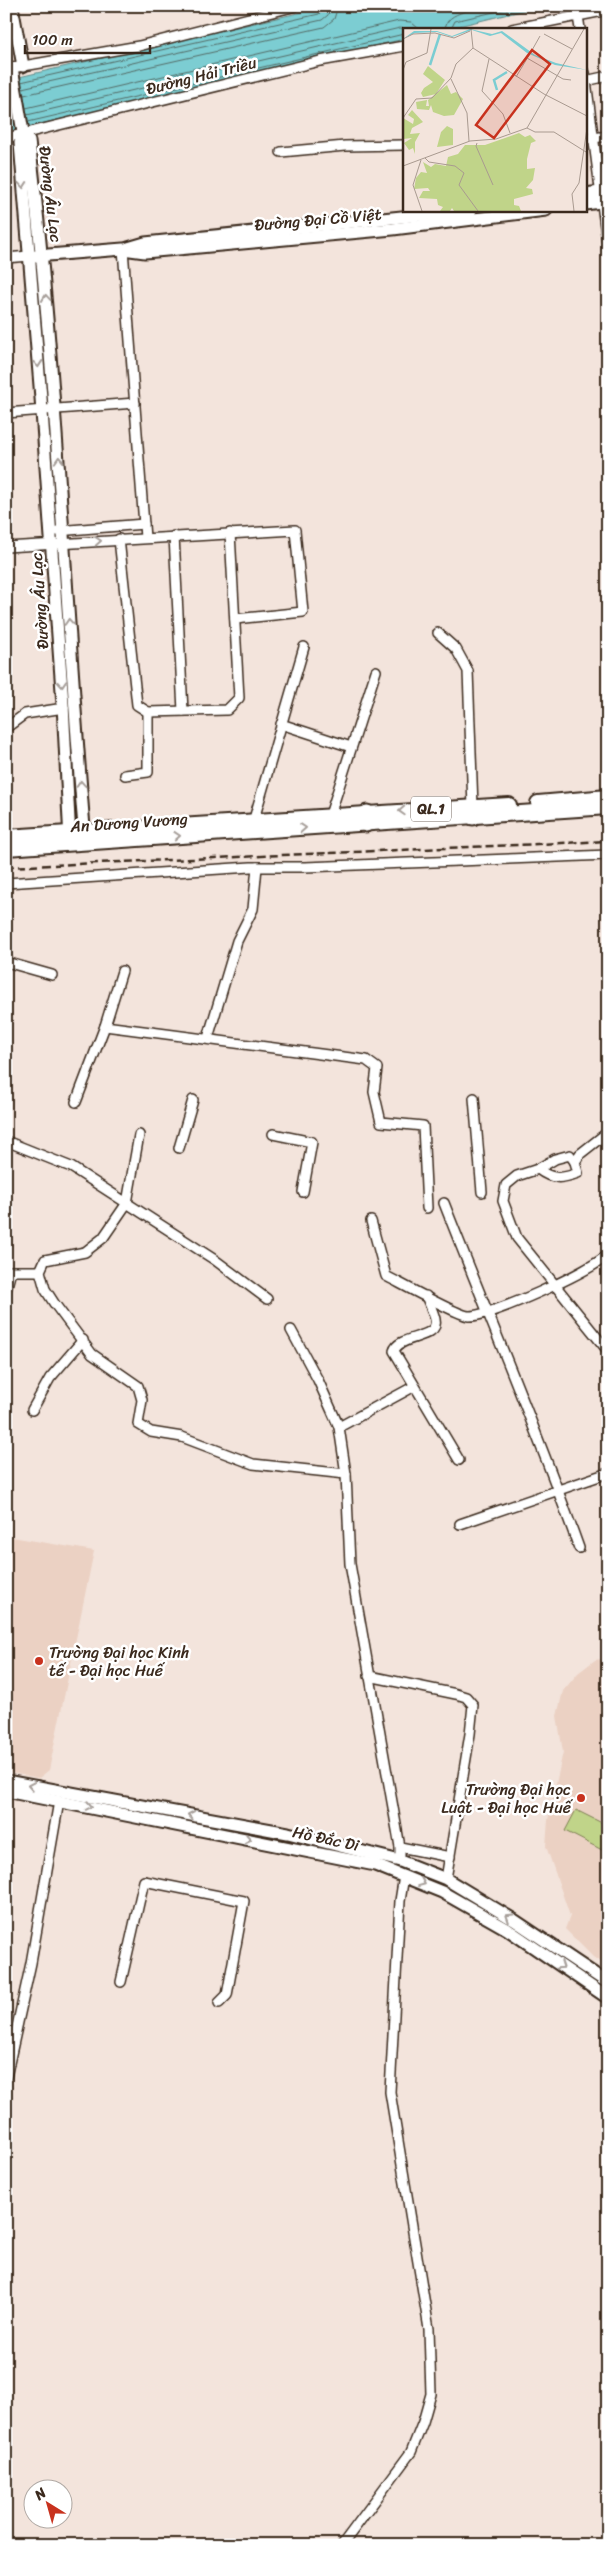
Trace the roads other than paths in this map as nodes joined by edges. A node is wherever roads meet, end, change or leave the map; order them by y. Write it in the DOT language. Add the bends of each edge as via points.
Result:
graph roads {
  1 [pos="12,6"];
  2 [pos="296,6"];
  3 [pos="608,10"];
  4 [pos="578,16"];
  5 [pos="517,28"];
  6 [pos="580,28"];
  7 [pos="403,46"];
  8 [pos="14,70"];
  9 [pos="608,76"];
  10 [pos="586,78"];
  11 [pos="23,132"];
  12 [pos="608,136"];
  13 [pos="6,138"];
  14 [pos="589,138"];
  15 [pos="403,145"];
  16 [pos="281,152"];
  17 [pos="586,194"];
  18 [pos="604,196"];
  19 [pos="586,204"];
  20 [pos="465,211"];
  21 [pos="530,211"];
  22 [pos="432,217"];
  23 [pos="123,249"];
  24 [pos="608,250"];
  25 [pos="42,255"];
  26 [pos="29,256"];
  27 [pos="6,258"];
  28 [pos="135,403"];
  29 [pos="56,408"];
  30 [pos="42,411"];
  31 [pos="6,413"];
  32 [pos="144,524"];
  33 [pos="63,531"];
  34 [pos="50,532"];
  35 [pos="230,533"];
  36 [pos="174,536"];
  37 [pos="145,538"];
  38 [pos="119,539"];
  39 [pos="64,543"];
  40 [pos="51,544"];
  41 [pos="6,547"];
  42 [pos="235,619"];
  43 [pos="438,633"];
  44 [pos="304,647"];
  45 [pos="376,671"];
  46 [pos="64,708"];
  47 [pos="183,711"];
  48 [pos="148,712"];
  49 [pos="64,721"];
  50 [pos="76,721"];
  51 [pos="281,724"];
  52 [pos="6,728"];
  53 [pos="351,747"];
  54 [pos="125,775"];
  55 [pos="608,797"];
  56 [pos="608,807"];
  57 [pos="473,812"];
  58 [pos="330,815"];
  59 [pos="366,818"];
  60 [pos="254,825"];
  61 [pos="6,837"];
  62 [pos="85,838"];
  63 [pos="70,839"];
  64 [pos="6,848"];
  65 [pos="608,855"];
  66 [pos="257,867"];
  67 [pos="6,883"];
  68 [pos="6,962"];
  69 [pos="122,971"];
  70 [pos="52,975"];
  71 [pos="105,1026"];
  72 [pos="208,1038"];
  73 [pos="474,1098"];
  74 [pos="193,1100"];
  75 [pos="76,1102"];
  76 [pos="608,1132"];
  77 [pos="273,1134"];
  78 [pos="139,1135"];
  79 [pos="6,1140"];
  80 [pos="179,1148"];
  81 [pos="575,1162"];
  82 [pos="538,1169"];
  83 [pos="303,1192"];
  84 [pos="482,1192"];
  85 [pos="127,1203"];
  86 [pos="444,1203"];
  87 [pos="427,1208"];
  88 [pos="371,1221"];
  89 [pos="608,1254"];
  90 [pos="40,1271"];
  91 [pos="556,1286"];
  92 [pos="6,1290"];
  93 [pos="426,1296"];
  94 [pos="267,1299"];
  95 [pos="486,1312"];
  96 [pos="292,1330"];
  97 [pos="83,1340"];
  98 [pos="608,1350"];
  99 [pos="414,1387"];
  100 [pos="32,1410"];
  101 [pos="339,1427"];
  102 [pos="459,1460"];
  103 [pos="608,1473"];
  104 [pos="346,1474"];
  105 [pos="558,1490"];
  106 [pos="460,1524"];
  107 [pos="579,1548"];
  108 [pos="370,1676"];
  109 [pos="6,1781"];
  110 [pos="6,1791"];
  111 [pos="59,1801"];
  112 [pos="400,1848"];
  113 [pos="450,1857"];
  114 [pos="400,1861"];
  115 [pos="404,1876"];
  116 [pos="446,1879"];
  117 [pos="121,1982"];
  118 [pos="608,1983"];
  119 [pos="608,1998"];
  120 [pos="219,2003"];
  121 [pos="6,2076"];
  122 [pos="342,2545"];
  1 -- 8 [label="street"];
  2 -- 8 [label="street" via="139,46"];
  3 -- 4 [label="street"];
  4 -- 5 [label="street"];
  4 -- 6 [label="street"];
  7 -- 11 [label="street, Đường Hải Triều" via="320,62"];
  8 -- 11 [label="street"];
  9 -- 10 [label="street"];
  10 -- 14 [label="street"];
  11 -- 13 [label="street, Đường Hải Triều"];
  11 -- 25 [label="street, Đường Âu Lạc" via="29,141"];
  11 -- 26 [label="street, Đường Âu Lạc, one-way" via="20,143"];
  12 -- 14 [label="street"];
  14 -- 18 [label="street"];
  15 -- 16 [label="street"];
  17 -- 18 [label="street"];
  18 -- 19 [label="street"];
  18 -- 24 [label="street"];
  20 -- 22 [label="street, Đường Đại Cồ Việt"];
  21 -- 22 [label="street, Đường Đại Cồ Việt"];
  22 -- 23 [label="street, Đường Đại Cồ Việt" via="318,231 145,243"];
  23 -- 25 [label="street, Đường Đại Cồ Việt"];
  23 -- 28 [label="street"];
  25 -- 26 [label="street, Đường Đại Cồ Việt"];
  29 -- 25 [label="street, Đường Âu Lạc, one-way"];
  26 -- 27 [label="street, Đường Đại Cồ Việt"];
  26 -- 30 [label="street, Đường Âu Lạc, one-way"];
  28 -- 29 [label="street"];
  28 -- 32 [label="street"];
  29 -- 30 [label="street"];
  33 -- 29 [label="street, Đường Âu Lạc, one-way"];
  30 -- 31 [label="street"];
  30 -- 34 [label="street, Đường Âu Lạc"];
  32 -- 33 [label="street"];
  32 -- 37 [label="street"];
  33 -- 34 [label="street"];
  33 -- 39 [label="street, Đường Âu Lạc"];
  34 -- 40 [label="street, Đường Âu Lạc"];
  35 -- 36 [label="street"];
  35 -- 42 [label="street"];
  35 -- 42 [label="street" via="295,530 303,612"];
  36 -- 37 [label="street"];
  36 -- 47 [label="street"];
  37 -- 38 [label="street"];
  39 -- 38 [label="street, one-way"];
  38 -- 48 [label="street" via="137,705"];
  39 -- 40 [label="street"];
  50 -- 39 [label="street, Đường Âu Lạc, one-way"];
  40 -- 41 [label="street"];
  40 -- 46 [label="street, Đường Âu Lạc, one-way"];
  42 -- 47 [label="street" via="239,698 227,710"];
  43 -- 57 [label="street" via="456,649 468,671"];
  44 -- 51 [label="street"];
  45 -- 53 [label="street"];
  46 -- 49 [label="street, Đường Âu Lạc"];
  46 -- 52 [label="street" via="25,714"];
  47 -- 48 [label="street"];
  48 -- 54 [label="street" via="148,772"];
  49 -- 50 [label="street"];
  49 -- 63 [label="street, Đường Âu Lạc"];
  62 -- 50 [label="street, Đường Âu Lạc, one-way"];
  51 -- 53 [label="street"];
  51 -- 60 [label="street"];
  53 -- 58 [label="street"];
  55 -- 57 [label="main road, QL.1"];
  56 -- 57 [label="main road, QL.1"];
  57 -- 59 [label="main road, QL.1"];
  58 -- 59 [label="main road, QL.1"];
  58 -- 60 [label="main road, QL.1"];
  60 -- 59 [label="main road, QL.1, one-way"];
  60 -- 62 [label="main road, An Dương Vương / QL.1"];
  61 -- 63 [label="main road, An Dương Vương / QL.1"];
  62 -- 63 [label="main road, An Dương Vương / QL.1"];
  63 -- 64 [label="main road, An Dương Vương / QL.1"];
  65 -- 66 [label="street"];
  66 -- 67 [label="street"];
  66 -- 72 [label="street" via="253,909 236,940"];
  68 -- 70 [label="street"];
  69 -- 71 [label="street"];
  71 -- 72 [label="street"];
  71 -- 75 [label="street"];
  72 -- 87 [label="street" via="366,1060 373,1064 377,1068 374,1092 381,1122 423,1126"];
  73 -- 84 [label="street"];
  74 -- 80 [label="street"];
  76 -- 81 [label="street" via="580,1154"];
  77 -- 83 [label="street" via="312,1142"];
  78 -- 85 [label="street"];
  79 -- 85 [label="street" via="71,1167"];
  81 -- 82 [label="street" via="570,1155"];
  81 -- 82 [label="street" via="578,1173 562,1178 548,1176"];
  82 -- 91 [label="street" via="518,1176 506,1185 503,1201 517,1238"];
  85 -- 90 [label="street" via="95,1246 85,1252 46,1260"];
  85 -- 94 [label="street" via="215,1260"];
  86 -- 95 [label="street"];
  88 -- 93 [label="street" via="386,1276"];
  89 -- 91 [label="street" via="602,1261"];
  90 -- 92 [label="street" via="11,1271"];
  90 -- 97 [label="street" via="45,1289"];
  91 -- 95 [label="street"];
  91 -- 98 [label="street"];
  93 -- 95 [label="street" via="468,1317"];
  93 -- 99 [label="street" via="436,1321 434,1326 428,1333 401,1342 394,1351"];
  95 -- 105 [label="street"];
  96 -- 101 [label="street"];
  97 -- 100 [label="street" via="50,1378"];
  97 -- 104 [label="street" via="92,1354 138,1386 142,1400 138,1424 151,1432 182,1436 253,1464"];
  99 -- 101 [label="street"];
  99 -- 102 [label="street"];
  101 -- 104 [label="street"];
  103 -- 105 [label="street"];
  104 -- 108 [label="street" via="350,1564"];
  105 -- 106 [label="street"];
  105 -- 107 [label="street"];
  108 -- 112 [label="street"];
  108 -- 113 [label="street" via="456,1694 466,1697 473,1705"];
  114 -- 109 [label="street, Hồ Đắc Di, one-way" via="288,1833"];
  110 -- 111 [label="street, Hồ Đắc Di"];
  111 -- 115 [label="street, Hồ Đắc Di, one-way" via="366,1864"];
  111 -- 121 [label="street" via="31,1963"];
  112 -- 113 [label="street"];
  112 -- 114 [label="street"];
  113 -- 116 [label="street"];
  114 -- 116 [label="street, Hồ Đắc Di"];
  115 -- 119 [label="street, Hồ Đắc Di, one-way" via="442,1892 507,1929"];
  115 -- 122 [label="street" via="390,2092 429,2329 431,2394 411,2452"];
  118 -- 116 [label="street, Hồ Đắc Di, one-way"];
  117 -- 120 [label="street" via="144,1881 244,1901 227,1996"];
}
